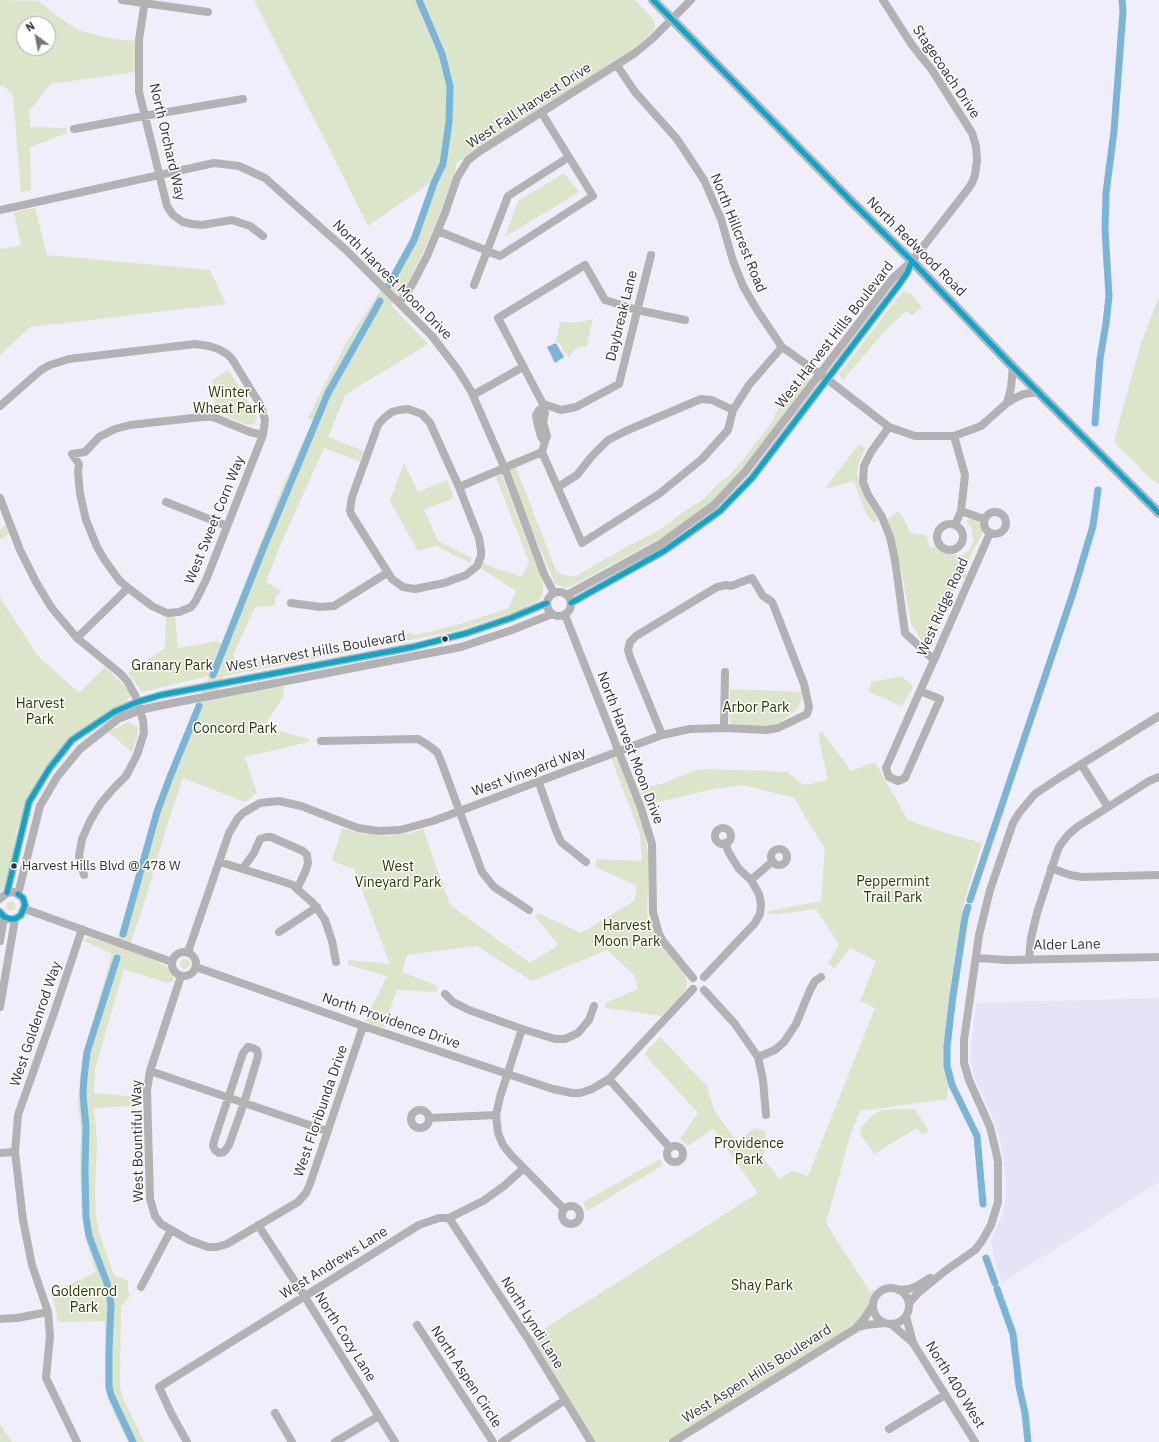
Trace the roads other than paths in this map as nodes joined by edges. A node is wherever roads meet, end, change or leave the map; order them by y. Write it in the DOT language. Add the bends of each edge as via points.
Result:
graph roads {
  1 [pos="122,0"];
  2 [pos="653,0"];
  3 [pos="691,0"];
  4 [pos="883,0"];
  5 [pos="145,1"];
  6 [pos="208,12"];
  7 [pos="672,19"];
  8 [pos="618,67"];
  9 [pos="243,99"];
  10 [pos="543,114"];
  11 [pos="144,116"];
  12 [pos="74,130"];
  13 [pos="569,158"];
  14 [pos="158,176"];
  15 [pos="0,210"];
  16 [pos="438,231"];
  17 [pos="263,236"];
  18 [pos="487,250"];
  19 [pos="650,255"];
  20 [pos="912,261"];
  21 [pos="474,285"];
  22 [pos="399,303"];
  23 [pos="637,310"];
  24 [pos="685,320"];
  25 [pos="782,347"];
  26 [pos="523,367"];
  27 [pos="1013,367"];
  28 [pos="820,374"];
  29 [pos="828,379"];
  30 [pos="1039,392"];
  31 [pos="473,395"];
  32 [pos="1007,403"];
  33 [pos="0,406"];
  34 [pos="542,406"];
  35 [pos="733,410"];
  36 [pos="889,427"];
  37 [pos="263,435"];
  38 [pos="954,436"];
  39 [pos="542,452"];
  40 [pos="505,469"];
  41 [pos="459,487"];
  42 [pos="558,487"];
  43 [pos="0,498"];
  44 [pos="166,502"];
  45 [pos="961,510"];
  46 [pos="1159,513"];
  47 [pos="984,519"];
  48 [pos="955,525"];
  49 [pos="227,526"];
  50 [pos="990,533"];
  51 [pos="387,573"];
  52 [pos="128,588"];
  53 [pos="554,593"];
  54 [pos="566,595"];
  55 [pos="291,603"];
  56 [pos="547,603"];
  57 [pos="571,603"];
  58 [pos="552,614"];
  59 [pos="565,615"];
  60 [pos="77,638"];
  61 [pos="934,660"];
  62 [pos="725,672"];
  63 [pos="920,691"];
  64 [pos="139,706"];
  65 [pos="1159,716"];
  66 [pos="724,728"];
  67 [pos="662,736"];
  68 [pos="321,741"];
  69 [pos="619,752"];
  70 [pos="1081,764"];
  71 [pos="1159,777"];
  72 [pos="538,782"];
  73 [pos="1108,807"];
  74 [pos="460,812"];
  75 [pos="725,843"];
  76 [pos="773,861"];
  77 [pos="220,862"];
  78 [pos="586,862"];
  79 [pos="243,868"];
  80 [pos="1051,868"];
  81 [pos="84,875"];
  82 [pos="1159,875"];
  83 [pos="751,880"];
  84 [pos="297,888"];
  85 [pos="7,893"];
  86 [pos="18,894"];
  87 [pos="0,899"];
  88 [pos="317,907"];
  89 [pos="25,909"];
  90 [pos="529,910"];
  91 [pos="2,915"];
  92 [pos="15,919"];
  93 [pos="82,929"];
  94 [pos="279,932"];
  95 [pos="0,941"];
  96 [pos="188,952"];
  97 [pos="1159,957"];
  98 [pos="976,958"];
  99 [pos="1029,959"];
  100 [pos="172,962"];
  101 [pos="336,962"];
  102 [pos="196,967"];
  103 [pos="181,976"];
  104 [pos="704,977"];
  105 [pos="821,977"];
  106 [pos="693,978"];
  107 [pos="693,989"];
  108 [pos="704,990"];
  109 [pos="445,994"];
  110 [pos="594,1006"];
  111 [pos="0,1007"];
  112 [pos="363,1026"];
  113 [pos="522,1029"];
  114 [pos="758,1057"];
  115 [pos="150,1071"];
  116 [pos="508,1074"];
  117 [pos="609,1079"];
  118 [pos="228,1097"];
  119 [pos="244,1103"];
  120 [pos="766,1114"];
  121 [pos="496,1115"];
  122 [pos="429,1118"];
  123 [pos="327,1131"];
  124 [pos="670,1148"];
  125 [pos="15,1152"];
  126 [pos="0,1154"];
  127 [pos="524,1168"];
  128 [pos="564,1209"];
  129 [pos="449,1218"];
  130 [pos="258,1225"];
  131 [pos="170,1230"];
  132 [pos="945,1271"];
  133 [pos="141,1287"];
  134 [pos="899,1290"];
  135 [pos="304,1297"];
  136 [pos="909,1304"];
  137 [pos="873,1305"];
  138 [pos="48,1312"];
  139 [pos="906,1316"];
  140 [pos="0,1319"];
  141 [pos="889,1323"];
  142 [pos="417,1325"];
  143 [pos="855,1329"];
  144 [pos="913,1342"];
  145 [pos="945,1395"];
  146 [pos="565,1400"];
  147 [pos="275,1414"];
  148 [pos="379,1416"];
  149 [pos="889,1429"];
  150 [pos="77,1442"];
  151 [pos="188,1442"];
  152 [pos="292,1442"];
  153 [pos="335,1442"];
  154 [pos="395,1442"];
  155 [pos="493,1442"];
  156 [pos="502,1442"];
  157 [pos="591,1442"];
  158 [pos="673,1442"];
  159 [pos="975,1442"];
  1 -- 5 [label="street"];
  2 -- 7 [label="main road, North Redwood Road"];
  3 -- 7 [label="street, West Fall Harvest Drive"];
  4 -- 20 [label="street, Stagecoach Drive" via="968,127 977,153 977,168 968,190"];
  5 -- 6 [label="street"];
  5 -- 11 [label="street, North Orchard Way" via="139,40 139,92"];
  7 -- 16 [label="street, West Fall Harvest Drive" via="635,54 468,160 457,178"];
  7 -- 20 [label="main road, North Redwood Road"];
  8 -- 25 [label="street, North Hillcrest Road" via="635,92 677,139 704,180 721,219 743,286"];
  9 -- 11 [label="street"];
  10 -- 13 [label="street"];
  11 -- 12 [label="street"];
  11 -- 14 [label="street, North Orchard Way"];
  13 -- 18 [label="street" via="508,196"];
  13 -- 18 [label="street" via="593,196 500,256"];
  14 -- 15 [label="street, North Harvest Moon Drive"];
  14 -- 17 [label="street, North Orchard Way" via="167,206 182,222 202,225 232,220 250,226"];
  14 -- 22 [label="street, North Harvest Moon Drive" via="214,163 239,166 265,178 346,250"];
  16 -- 18 [label="street"];
  16 -- 22 [label="street, West Fall Harvest Drive" via="416,277"];
  18 -- 21 [label="street"];
  19 -- 23 [label="street, Daybreak Lane"];
  20 -- 27 [label="main road, North Redwood Road"];
  20 -- 28 [label="street, West Harvest Hills Boulevard" via="893,278"];
  20 -- 29 [label="street, West Harvest Hills Boulevard" via="903,278"];
  22 -- 31 [label="street, North Harvest Moon Drive" via="432,336"];
  23 -- 24 [label="street"];
  23 -- 26 [label="street" via="605,300 585,265 498,318"];
  23 -- 34 [label="street, Daybreak Lane" via="619,384 576,407 561,410"];
  25 -- 28 [label="street, North Hillcrest Road"];
  25 -- 35 [label="street" via="749,385"];
  26 -- 31 [label="street"];
  26 -- 34 [label="street"];
  27 -- 30 [label="main road, North Redwood Road"];
  27 -- 32 [label="street"];
  28 -- 29 [label="street, North Hillcrest Road"];
  28 -- 54 [label="street, West Harvest Hills Boulevard" via="745,472 714,504 660,544"];
  29 -- 36 [label="street, North Hillcrest Road"];
  29 -- 57 [label="street, West Harvest Hills Boulevard" via="752,478 720,511 664,551"];
  30 -- 32 [label="street" via="1024,394"];
  30 -- 46 [label="main road, North Redwood Road"];
  31 -- 40 [label="street, North Harvest Moon Drive"];
  32 -- 38 [label="street" via="981,426"];
  33 -- 37 [label="street, West Sweet Corn Way" via="32,376 50,364 77,358 195,344 218,349 232,359 261,406 266,420"];
  34 -- 39 [label="street" via="547,436"];
  35 -- 42 [label="street" via="712,400 701,399 628,430 608,440 577,475"];
  35 -- 42 [label="street" via="728,430 702,460 659,494 582,543"];
  36 -- 38 [label="street, North Hillcrest Road" via="915,436"];
  36 -- 61 [label="street" via="864,466 863,482 890,538 905,633"];
  37 -- 49 [label="street, West Sweet Corn Way"];
  37 -- 52 [label="street" via="213,417 202,417 115,429 99,437 85,452 72,454 79,464 80,494 92,534 104,559"];
  38 -- 45 [label="street" via="965,475"];
  39 -- 40 [label="street"];
  39 -- 42 [label="street"];
  40 -- 41 [label="street"];
  40 -- 53 [label="street, North Harvest Moon Drive" via="544,574"];
  41 -- 51 [label="street" via="480,542 481,556 477,566 461,577 422,589 403,587"];
  41 -- 51 [label="street" via="425,416 404,409 392,412 384,418 378,425 350,505 351,514"];
  43 -- 60 [label="street" via="20,550 36,582 54,611"];
  44 -- 49 [label="street"];
  45 -- 47 [label="street"];
  45 -- 48 [label="street"];
  47 -- 50 [label="street" via="984,527"];
  47 -- 50 [label="street" via="995,512 1003,515 1005,519 1003,531"];
  49 -- 52 [label="street, West Sweet Corn Way" via="191,607 167,613 152,606"];
  50 -- 61 [label="street, West Ridge Road"];
  51 -- 55 [label="street" via="334,606"];
  52 -- 60 [label="street"];
  53 -- 54 [label="street"];
  53 -- 56 [label="street"];
  54 -- 57 [label="street"];
  56 -- 58 [label="street"];
  56 -- 64 [label="street, West Harvest Hills Boulevard" via="467,633 413,647 211,684 161,695"];
  57 -- 59 [label="street"];
  58 -- 59 [label="street"];
  58 -- 64 [label="street, West Harvest Hills Boulevard" via="461,647 163,704"];
  59 -- 69 [label="street, North Harvest Moon Drive"];
  60 -- 64 [label="street" via="121,674 133,689"];
  61 -- 63 [label="street, West Ridge Road"];
  62 -- 66 [label="street"];
  63 -- 63 [label="street, West Ridge Road" via="886,768 889,777 898,781 905,778 940,699"];
  64 -- 81 [label="street" via="144,733 137,755 126,776 101,803 82,839 79,856"];
  64 -- 85 [label="street, West Harvest Hills Boulevard" via="114,712 72,740 48,769 29,802"];
  64 -- 86 [label="street, West Harvest Hills Boulevard" via="80,749 57,777 40,806"];
  65 -- 70 [label="street"];
  66 -- 67 [label="street, West Vineyard Way" via="690,728"];
  66 -- 67 [label="street, West Vineyard Way" via="778,728 807,714 809,707 804,684 773,604 763,596 752,578 731,586 717,587 630,642 630,657"];
  67 -- 69 [label="street, West Vineyard Way"];
  68 -- 74 [label="street" via="418,739 436,752"];
  69 -- 72 [label="street, West Vineyard Way"];
  69 -- 106 [label="street, North Harvest Moon Drive" via="652,844 653,912 659,934"];
  70 -- 73 [label="street"];
  70 -- 98 [label="street" via="1035,794 1014,823 990,890"];
  71 -- 73 [label="street"];
  72 -- 74 [label="street, West Vineyard Way"];
  72 -- 78 [label="street" via="561,842"];
  73 -- 80 [label="street" via="1077,827 1068,836 1058,849"];
  74 -- 77 [label="street, West Vineyard Way" via="409,828 379,832 349,825 291,803 260,803 238,818 229,833"];
  74 -- 90 [label="street" via="486,878 494,887"];
  75 -- 83 [label="street" via="739,869"];
  76 -- 83 [label="street"];
  77 -- 79 [label="street"];
  77 -- 96 [label="street"];
  79 -- 84 [label="street"];
  79 -- 84 [label="street" via="260,840 271,837 304,851 308,856 306,870"];
  80 -- 82 [label="street" via="1070,875 1082,876"];
  80 -- 99 [label="street" via="1037,913"];
  83 -- 104 [label="street" via="759,894 760,914"];
  84 -- 88 [label="street"];
  85 -- 86 [label="street"];
  85 -- 87 [label="street"];
  86 -- 89 [label="street" via="25,902"];
  88 -- 94 [label="street"];
  88 -- 101 [label="street" via="325,920"];
  89 -- 92 [label="street"];
  89 -- 93 [label="street"];
  91 -- 92 [label="street" via="8,919"];
  91 -- 95 [label="street"];
  92 -- 111 [label="street"];
  93 -- 100 [label="street"];
  93 -- 125 [label="street, West Goldenrod Way" via="18,1115"];
  96 -- 100 [label="street" via="178,954"];
  96 -- 102 [label="street" via="194,957"];
  97 -- 99 [label="street, Alder Lane"];
  98 -- 99 [label="street, Alder Lane"];
  98 -- 132 [label="street" via="964,1040 964,1063 990,1127 998,1162 998,1202 991,1225 982,1241 975,1250"];
  100 -- 103 [label="street" via="173,969"];
  102 -- 103 [label="street" via="192,974"];
  102 -- 112 [label="street, North Providence Drive"];
  103 -- 115 [label="street, West Bountiful Way"];
  104 -- 106 [label="street"];
  104 -- 108 [label="street" via="707,984"];
  105 -- 114 [label="street" via="815,981 796,1024 784,1042"];
  106 -- 107 [label="street"];
  107 -- 108 [label="street" via="697,992"];
  107 -- 117 [label="street"];
  108 -- 114 [label="street" via="735,1024"];
  109 -- 113 [label="street" via="461,1006"];
  110 -- 113 [label="street" via="584,1027 565,1040"];
  112 -- 116 [label="street, North Providence Drive"];
  112 -- 123 [label="street, West Floribunda Drive"];
  113 -- 116 [label="street"];
  114 -- 120 [label="street"];
  115 -- 118 [label="street"];
  115 -- 131 [label="street, West Bountiful Way" via="147,1091 150,1199 155,1216"];
  116 -- 117 [label="street, North Providence Drive" via="562,1092 580,1093"];
  116 -- 121 [label="street"];
  117 -- 124 [label="street"];
  118 -- 119 [label="street"];
  118 -- 119 [label="street" via="242,1053 248,1047 253,1048 257,1050 258,1055"];
  118 -- 119 [label="street" via="213,1146 219,1153 228,1149"];
  119 -- 123 [label="street"];
  121 -- 122 [label="street"];
  121 -- 127 [label="street" via="498,1133 504,1145"];
  123 -- 130 [label="street, West Floribunda Drive" via="306,1193 298,1202"];
  125 -- 126 [label="street"];
  125 -- 138 [label="street, West Goldenrod Way" via="23,1220 32,1265"];
  127 -- 128 [label="street"];
  127 -- 129 [label="street, West Andrews Lane" via="504,1186"];
  129 -- 135 [label="street, West Andrews Lane" via="439,1218 419,1225"];
  129 -- 146 [label="street, North Lyndi Lane"];
  130 -- 131 [label="street, West Floribunda Drive" via="222,1246 213,1248"];
  130 -- 135 [label="street, North Cozy Lane"];
  131 -- 133 [label="street"];
  132 -- 134 [label="street" via="917,1286"];
  132 -- 136 [label="street" via="918,1293"];
  134 -- 136 [label="street" via="908,1298"];
  134 -- 137 [label="street" via="890,1288 881,1291"];
  135 -- 148 [label="street, North Cozy Lane"];
  135 -- 151 [label="street, West Andrews Lane" via="159,1386"];
  136 -- 139 [label="street"];
  137 -- 141 [label="street" via="876,1316"];
  137 -- 143 [label="street"];
  138 -- 140 [label="street"];
  138 -- 150 [label="street, West Goldenrod Way" via="50,1336 46,1378"];
  139 -- 141 [label="street" via="897,1323"];
  139 -- 144 [label="street, North 400 West"];
  141 -- 143 [label="street" via="866,1325"];
  141 -- 144 [label="street, North 400 West"];
  142 -- 155 [label="street, North Aspen Circle"];
  143 -- 158 [label="street, West Aspen Hills Boulevard"];
  144 -- 145 [label="street, North 400 West"];
  145 -- 149 [label="street"];
  145 -- 159 [label="street, North 400 West"];
  146 -- 156 [label="street"];
  146 -- 157 [label="street, North Lyndi Lane"];
  147 -- 152 [label="street"];
  148 -- 153 [label="street"];
  148 -- 154 [label="street, North Cozy Lane"];
}
